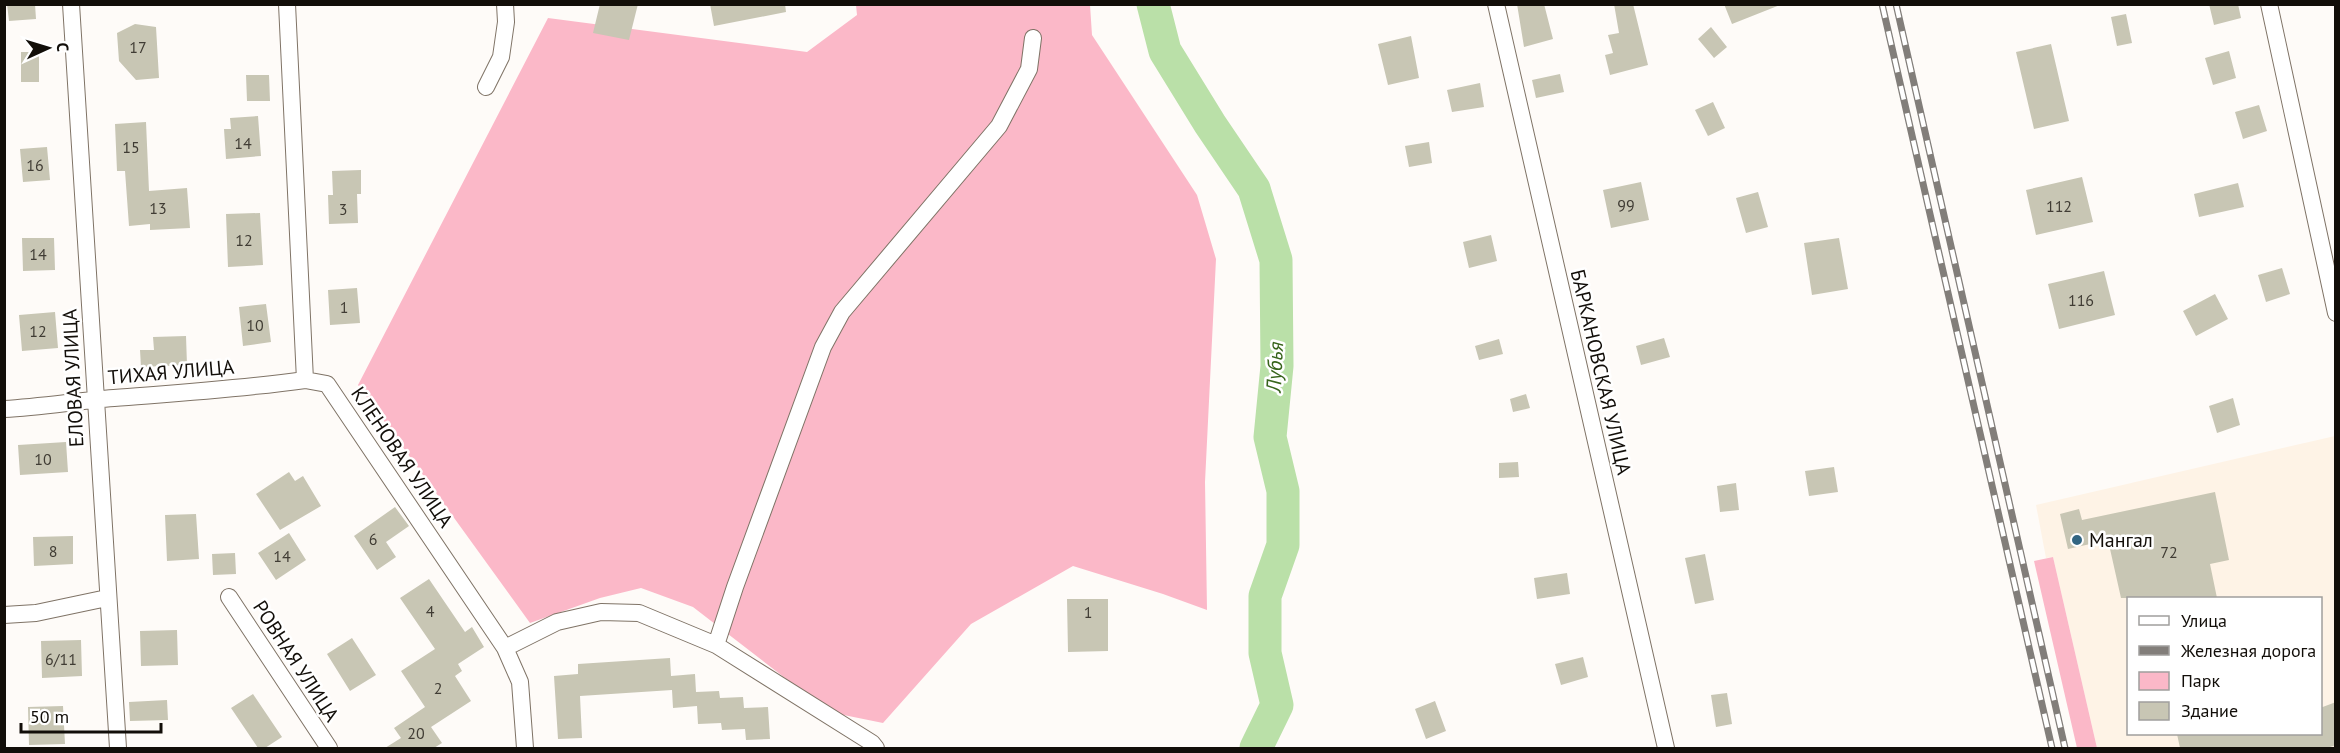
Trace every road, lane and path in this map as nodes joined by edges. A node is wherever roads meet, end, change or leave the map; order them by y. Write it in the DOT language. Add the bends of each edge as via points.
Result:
graph roads {
  1 [pos="71,4"];
  2 [pos="287,4"];
  3 [pos="505,4"];
  4 [pos="1496,4"];
  5 [pos="2269,4"];
  6 [pos="1033,38"];
  7 [pos="486,87"];
  8 [pos="2336,314"];
  9 [pos="305,380"];
  10 [pos="96,400"];
  11 [pos="4,408"];
  12 [pos="229,597"];
  13 [pos="107,598"];
  14 [pos="4,615"];
  15 [pos="716,645"];
  16 [pos="505,648"];
  17 [pos="118,748"];
  18 [pos="329,748"];
  19 [pos="525,748"];
  20 [pos="876,748"];
  21 [pos="1666,748"];
  1 -- 10 [label="street, ЕЛОВАЯ УЛИЦА"];
  2 -- 9 [label="street"];
  3 -- 7 [label="street" via="501,57"];
  4 -- 21 [label="street, БАРКАНОВСКАЯ УЛИЦА"];
  5 -- 8 [label="street"];
  6 -- 15 [label="street" via="1029,69 999,126 842,312 823,347"];
  9 -- 10 [label="street, ТИХАЯ УЛИЦА"];
  9 -- 16 [label="street, КЛЕНОВАЯ УЛИЦА" via="327,384"];
  10 -- 11 [label="street, ТИХАЯ УЛИЦА"];
  10 -- 13 [label="street, ЕЛОВАЯ УЛИЦА"];
  12 -- 18 [label="street, РОВНАЯ УЛИЦА"];
  13 -- 14 [label="street" via="36,613"];
  13 -- 17 [label="street, ЕЛОВАЯ УЛИЦА"];
  15 -- 16 [label="street" via="639,613 601,612 557,622"];
  15 -- 20 [label="street"];
  16 -- 19 [label="street, КЛЕНОВАЯ УЛИЦА" via="520,682"];
}
